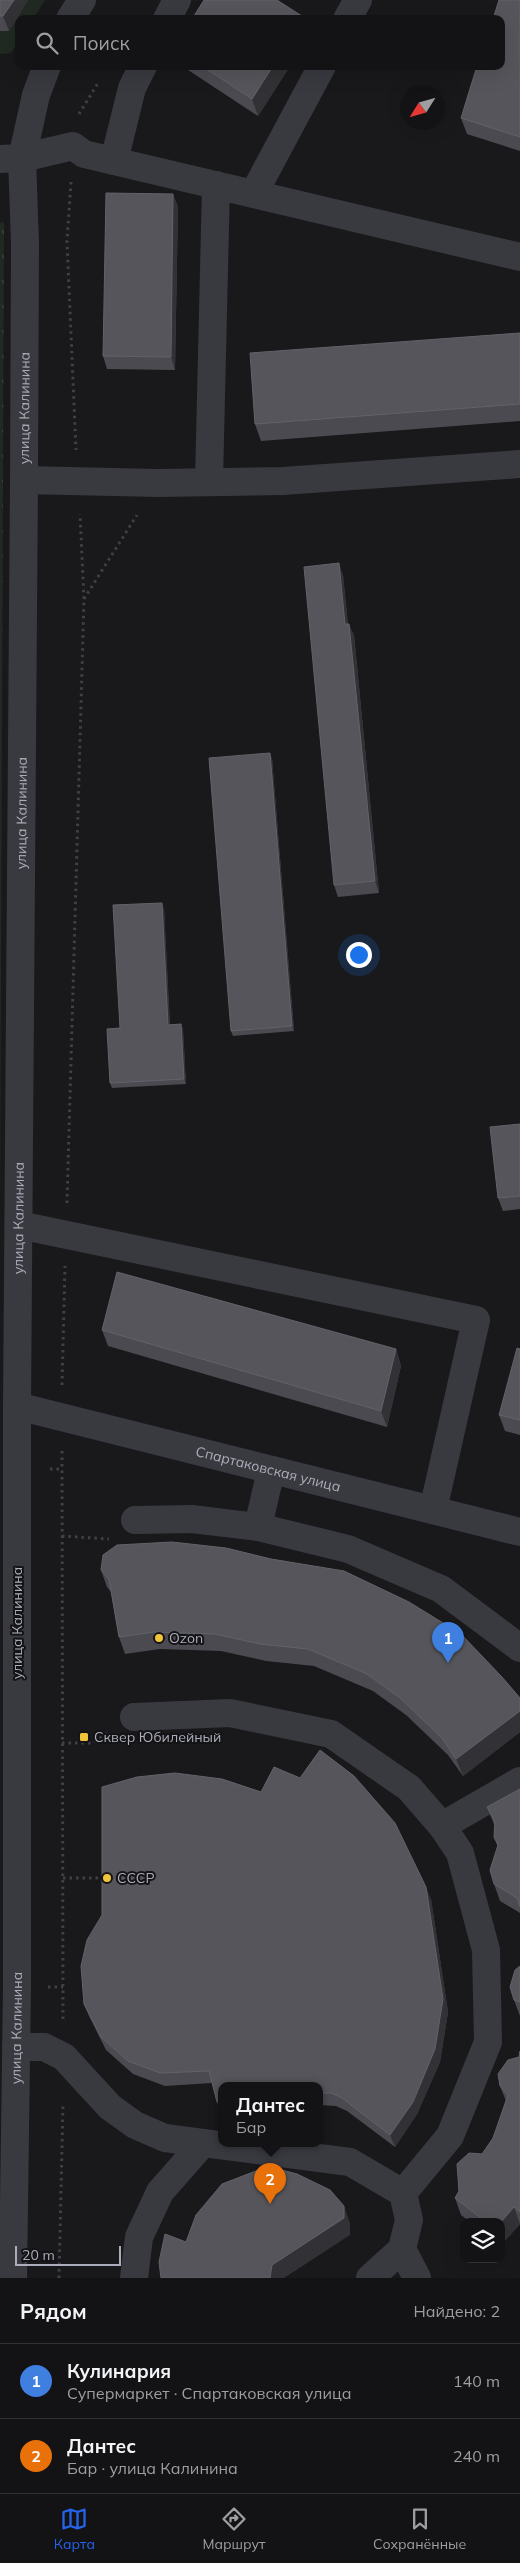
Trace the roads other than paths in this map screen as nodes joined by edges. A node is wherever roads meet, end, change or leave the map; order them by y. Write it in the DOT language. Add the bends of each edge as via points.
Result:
graph roads {
  1 [pos="82,0"];
  2 [pos="177,0"];
  3 [pos="358,0"];
  4 [pos="73,15"];
  5 [pos="169,15"];
  6 [pos="349,15"];
  7 [pos="46,70"];
  8 [pos="141,70"];
  9 [pos="320,70"];
  10 [pos="11,158"];
  11 [pos="114,161"];
  12 [pos="216,186"];
  13 [pos="254,193"];
  14 [pos="520,256"];
  15 [pos="520,464"];
  16 [pos="24,480"];
  17 [pos="209,481"];
  18 [pos="19,1225"];
  19 [pos="17,1406"];
  20 [pos="271,1470"];
  21 [pos="433,1510"];
  22 [pos="135,1520"];
  23 [pos="258,1528"];
  24 [pos="520,1532"];
  25 [pos="520,1648"];
  26 [pos="134,1717"];
  27 [pos="520,1781"];
  28 [pos="442,1826"];
  29 [pos="16,2047"];
  30 [pos="8,2091"];
  31 [pos="203,2143"];
  32 [pos="218,2145"];
  33 [pos="234,2147"];
  34 [pos="403,2193"];
  35 [pos="402,2249"];
  36 [pos="13,2278"];
  37 [pos="134,2278"];
  38 [pos="370,2278"];
  39 [pos="417,2278"];
  1 -- 4 [label="street"];
  2 -- 5 [label="street"];
  3 -- 6 [label="street"];
  7 -- 10 [label="street, улица Калинина"];
  8 -- 11 [label="street" via="132,88"];
  9 -- 13 [label="street"];
  10 -- 11 [label="street" via="73,146 84,154"];
  10 -- 16 [label="street, улица Калинина" via="25,243"];
  11 -- 12 [label="street"];
  12 -- 13 [label="street"];
  12 -- 17 [label="street"];
  13 -- 14 [label="street"];
  15 -- 17 [label="street" via="283,481"];
  16 -- 17 [label="street"];
  16 -- 18 [label="street, улица Калинина"];
  18 -- 19 [label="street, улица Калинина"];
  18 -- 21 [label="street" via="476,1320"];
  19 -- 20 [label="street, Спартаковская улица"];
  19 -- 29 [label="street, улица Калинина"];
  20 -- 21 [label="street, Спартаковская улица"];
  20 -- 23 [label="street"];
  21 -- 24 [label="street, Спартаковская улица"];
  22 -- 23 [label="street" via="192,1520"];
  23 -- 25 [label="street" via="348,1549 440,1589"];
  26 -- 28 [label="street" via="230,1713 331,1734 409,1788"];
  27 -- 28 [label="street"];
  28 -- 34 [label="street" via="460,1853 486,1950 488,2042 450,2136"];
  29 -- 30 [label="street, улица Калинина"];
  29 -- 31 [label="street" via="44,2047 64,2058 110,2107 135,2125 165,2138"];
  30 -- 36 [label="street, улица Калинина"];
  31 -- 32 [label="street"];
  31 -- 37 [label="street" via="160,2192 139,2237"];
  33 -- 34 [label="street" via="350,2162"];
  34 -- 35 [label="street" via="409,2220"];
  35 -- 38 [label="street"];
  35 -- 39 [label="street"];
}
